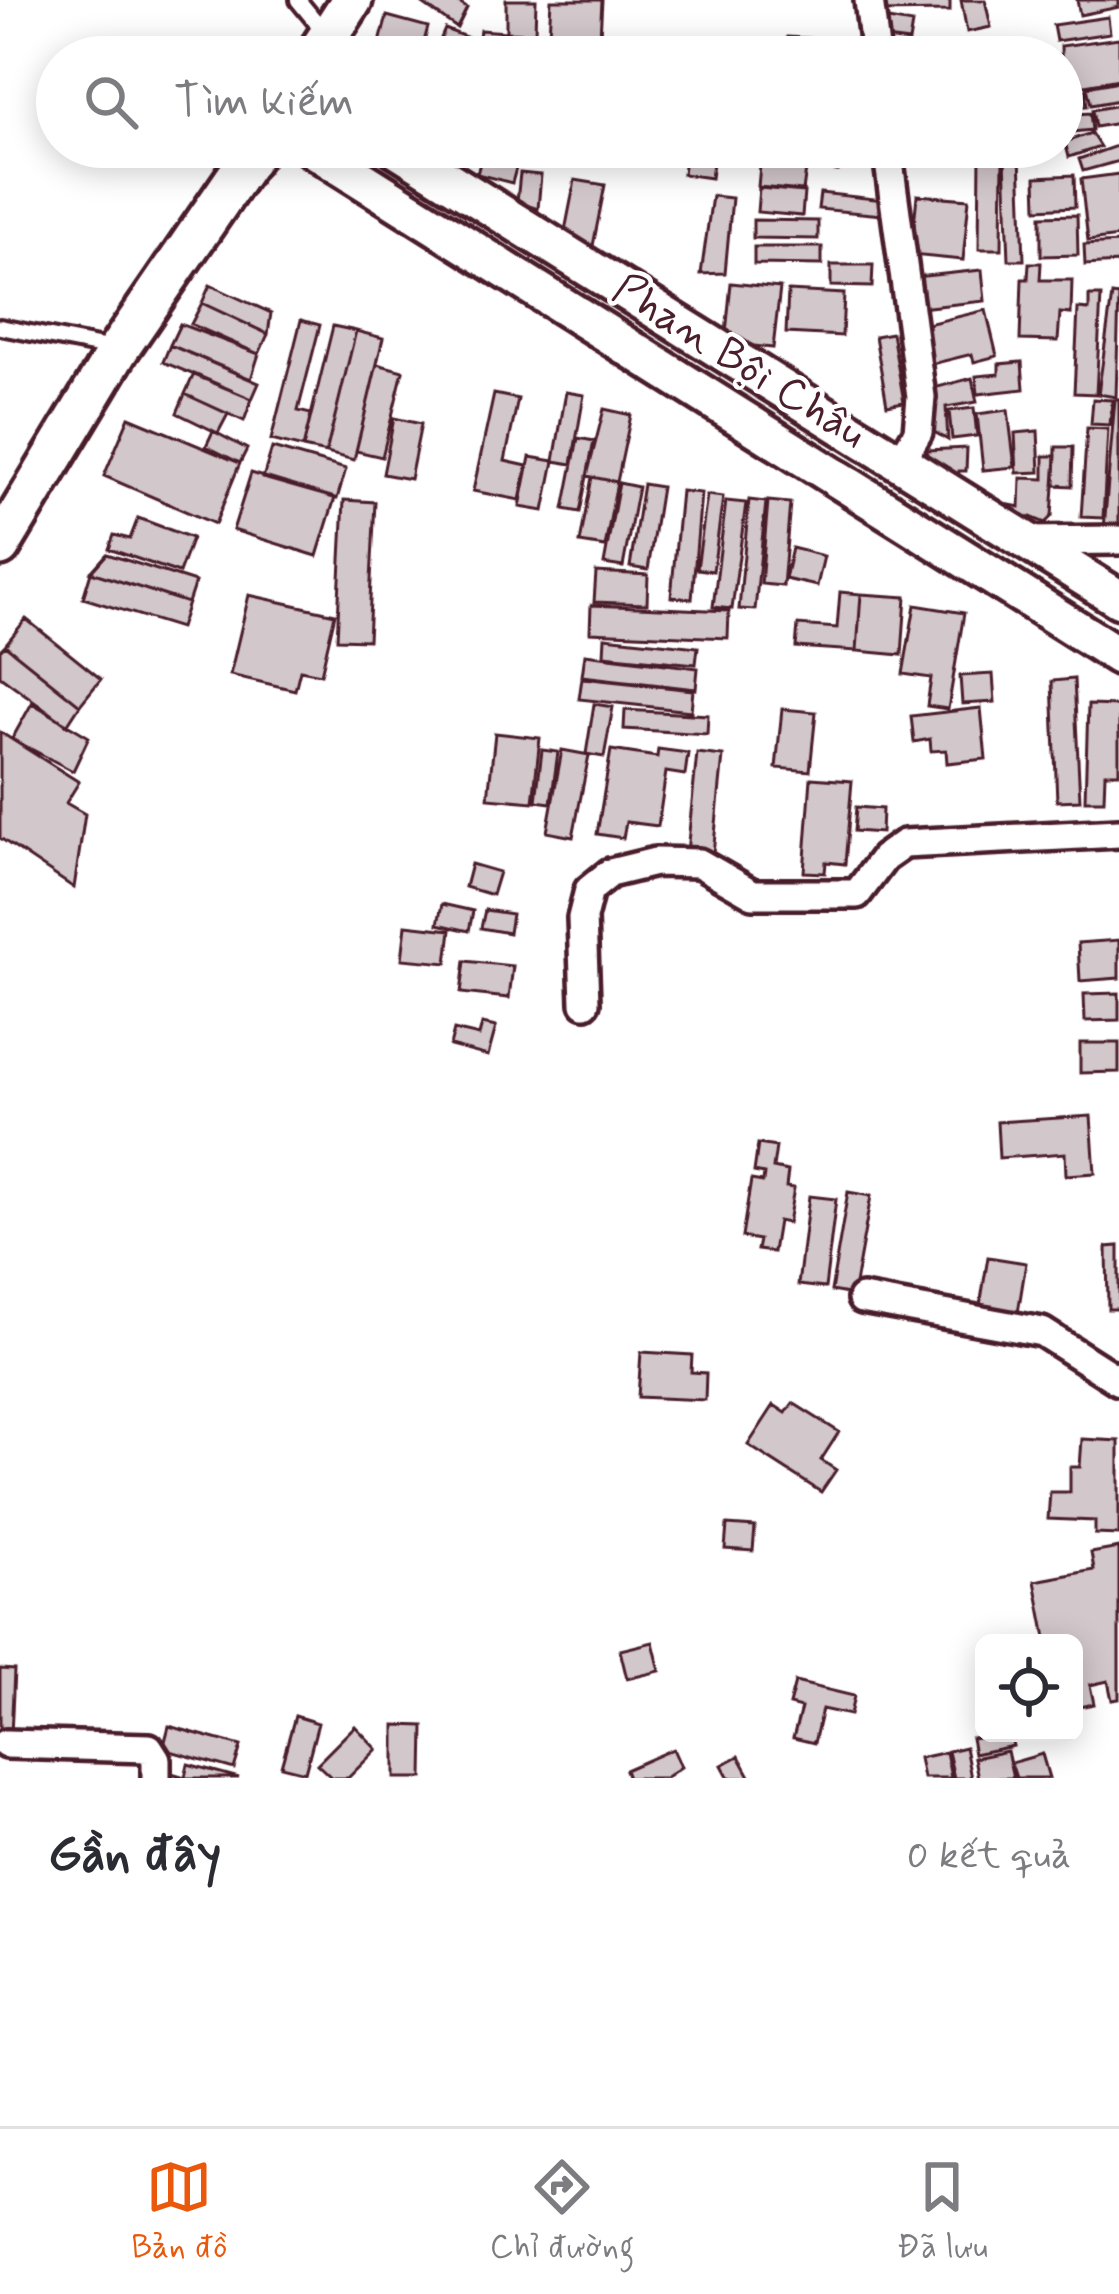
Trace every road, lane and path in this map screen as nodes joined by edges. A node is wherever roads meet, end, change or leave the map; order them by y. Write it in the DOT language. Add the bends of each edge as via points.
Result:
graph roads {
  1 [pos="298,0"];
  2 [pos="352,0"];
  3 [pos="869,0"];
  4 [pos="316,36"];
  5 [pos="329,36"];
  6 [pos="873,36"];
  7 [pos="242,168"];
  8 [pos="344,168"];
  9 [pos="429,168"];
  10 [pos="890,168"];
  11 [pos="0,326"];
  12 [pos="118,350"];
  13 [pos="901,461"];
  14 [pos="940,485"];
  15 [pos="916,526"];
  16 [pos="1119,540"];
  17 [pos="1027,541"];
  18 [pos="0,546"];
  19 [pos="1119,598"];
  20 [pos="1119,656"];
  21 [pos="1119,833"];
  22 [pos="585,1003"];
  23 [pos="862,1299"];
  24 [pos="1119,1381"];
  25 [pos="6,1744"];
  26 [pos="156,1778"];
  1 -- 4 [label="lane"];
  2 -- 5 [label="main road"];
  3 -- 6 [label="street"];
  7 -- 12 [label="main road"];
  8 -- 15 [label="street, Phan Bội Châu"];
  9 -- 13 [label="street, Phan Bội Châu"];
  10 -- 13 [label="street" via="921,397 918,432"];
  11 -- 12 [label="lane"];
  12 -- 18 [label="main road"];
  13 -- 14 [label="street, Phan Bội Châu"];
  14 -- 15 [label="street"];
  14 -- 17 [label="street, Phan Bội Châu"];
  15 -- 20 [label="street, Phan Bội Châu"];
  16 -- 17 [label="street"];
  17 -- 19 [label="street, Phan Bội Châu"];
  21 -- 22 [label="street" via="904,844 857,894 752,894 699,863 610,873 589,890 582,918"];
  23 -- 24 [label="street" via="1042,1332"];
  25 -- 26 [label="street" via="149,1748"];
}
